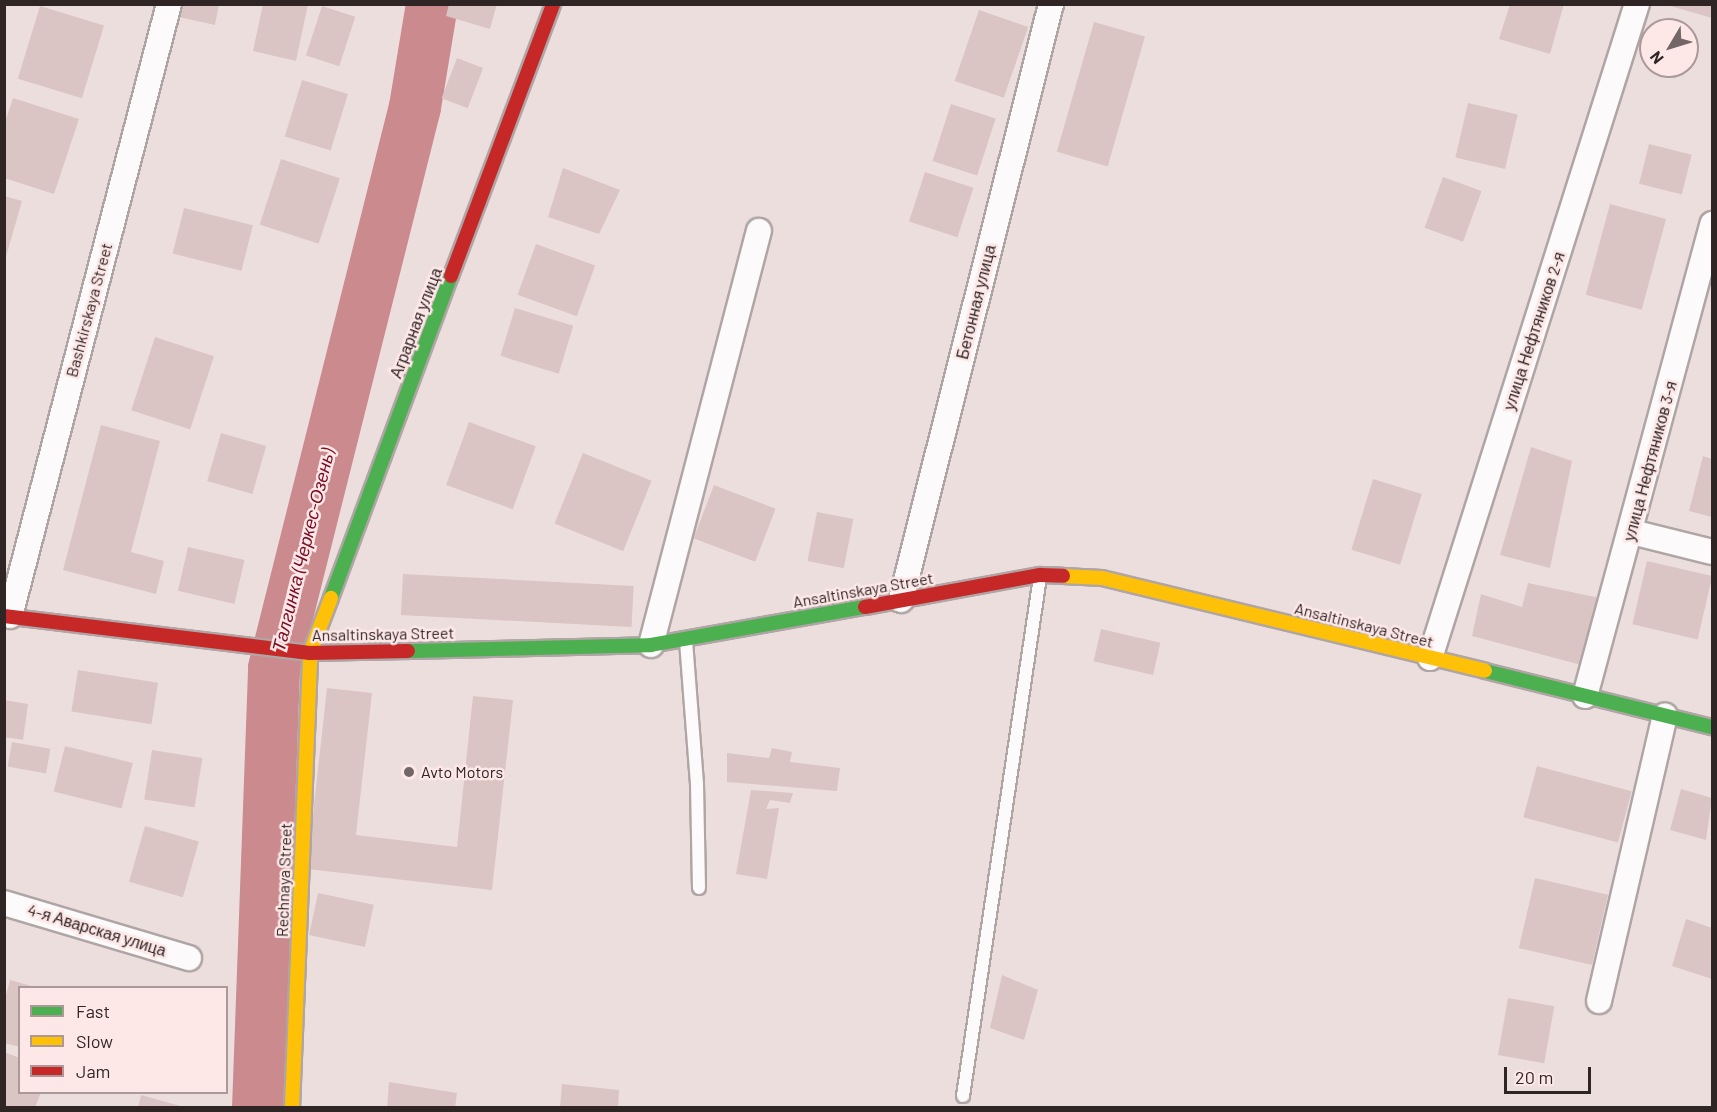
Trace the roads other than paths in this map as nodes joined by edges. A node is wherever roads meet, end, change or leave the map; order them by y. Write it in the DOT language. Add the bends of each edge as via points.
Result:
graph roads {
  1 [pos="169,4"];
  2 [pos="553,4"];
  3 [pos="1052,4"];
  4 [pos="1637,4"];
  5 [pos="1713,224"];
  6 [pos="759,231"];
  7 [pos="1704,293"];
  8 [pos="1632,532"];
  9 [pos="1713,552"];
  10 [pos="1040,575"];
  11 [pos="901,600"];
  12 [pos="7,616"];
  13 [pos="686,639"];
  14 [pos="651,645"];
  15 [pos="310,653"];
  16 [pos="1430,658"];
  17 [pos="1585,696"];
  18 [pos="1665,716"];
  19 [pos="1713,727"];
  20 [pos="699,888"];
  21 [pos="4,903"];
  22 [pos="189,957"];
  23 [pos="1599,1001"];
  24 [pos="963,1096"];
  25 [pos="292,1107"];
  1 -- 12 [label="street, Bashkirskaya Street"];
  2 -- 15 [label="street, Аграрная улица"];
  3 -- 11 [label="street, Бетонная улица"];
  4 -- 16 [label="street, улица Нефтяников 2-я"];
  5 -- 7 [label="street, улица Нефтяников 3-я"];
  6 -- 14 [label="street"];
  7 -- 8 [label="street, улица Нефтяников 3-я"];
  8 -- 9 [label="street"];
  8 -- 17 [label="street, улица Нефтяников 3-я"];
  10 -- 11 [label="street, Ansaltinskaya Street"];
  10 -- 16 [label="street, Ansaltinskaya Street" via="1102,578"];
  10 -- 24 [label="lane"];
  11 -- 13 [label="street, Ansaltinskaya Street"];
  12 -- 15 [label="street, Ansaltinskaya Street"];
  13 -- 14 [label="street, Ansaltinskaya Street"];
  13 -- 20 [label="lane" via="698,784"];
  14 -- 15 [label="street, Ansaltinskaya Street"];
  15 -- 25 [label="street, Rechnaya Street"];
  16 -- 17 [label="street, Ansaltinskaya Street"];
  17 -- 18 [label="street, Ansaltinskaya Street"];
  18 -- 19 [label="street, Ansaltinskaya Street"];
  18 -- 23 [label="street"];
  21 -- 22 [label="street, 4-я Аварская улица"];
}
